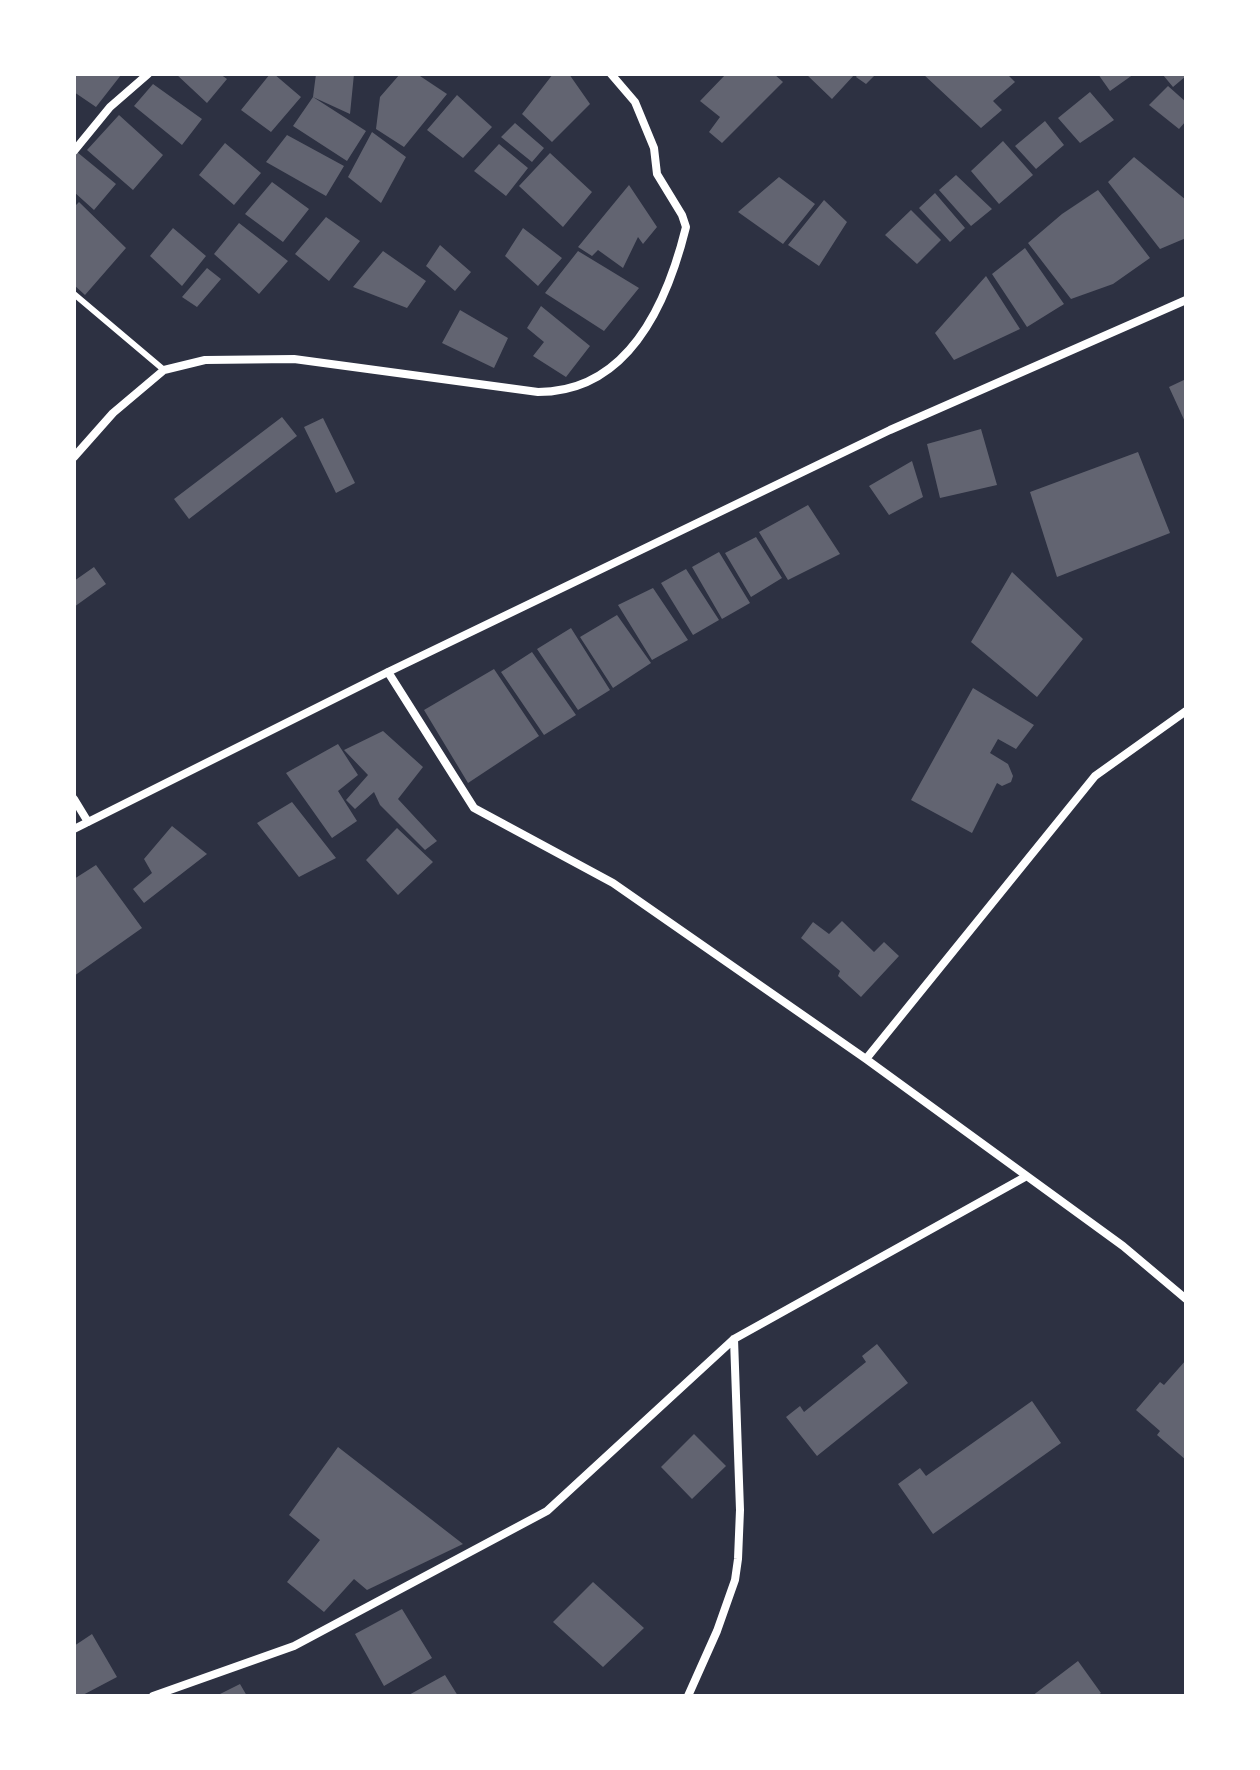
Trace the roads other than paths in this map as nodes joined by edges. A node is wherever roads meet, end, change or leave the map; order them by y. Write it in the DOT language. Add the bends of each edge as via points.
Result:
graph roads {
  1 [pos="148,74"];
  2 [pos="611,74"];
  3 [pos="74,151"];
  4 [pos="74,294"];
  5 [pos="1186,300"];
  6 [pos="164,370"];
  7 [pos="74,457"];
  8 [pos="388,672"];
  9 [pos="1186,711"];
  10 [pos="74,799"];
  11 [pos="88,822"];
  12 [pos="74,829"];
  13 [pos="866,1059"];
  14 [pos="1025,1177"];
  15 [pos="1186,1299"];
  16 [pos="734,1339"];
  17 [pos="153,1696"];
  18 [pos="688,1696"];
  1 -- 3 [label="street" via="110,107"];
  2 -- 6 [label="street" via="635,102 654,148 657,174 686,227 659,305 633,347 605,372 568,390 538,392 294,359 205,360"];
  4 -- 6 [label="lane"];
  5 -- 8 [label="street" via="890,430"];
  6 -- 7 [label="street" via="113,413"];
  8 -- 11 [label="street"];
  8 -- 13 [label="street" via="474,808 613,883"];
  9 -- 13 [label="street" via="1095,776"];
  10 -- 11 [label="street"];
  11 -- 12 [label="street"];
  13 -- 14 [label="street"];
  14 -- 15 [label="street" via="1123,1246"];
  14 -- 16 [label="street"];
  16 -- 17 [label="street" via="547,1511 294,1646"];
  16 -- 18 [label="street" via="738,1559 717,1631"];
}
